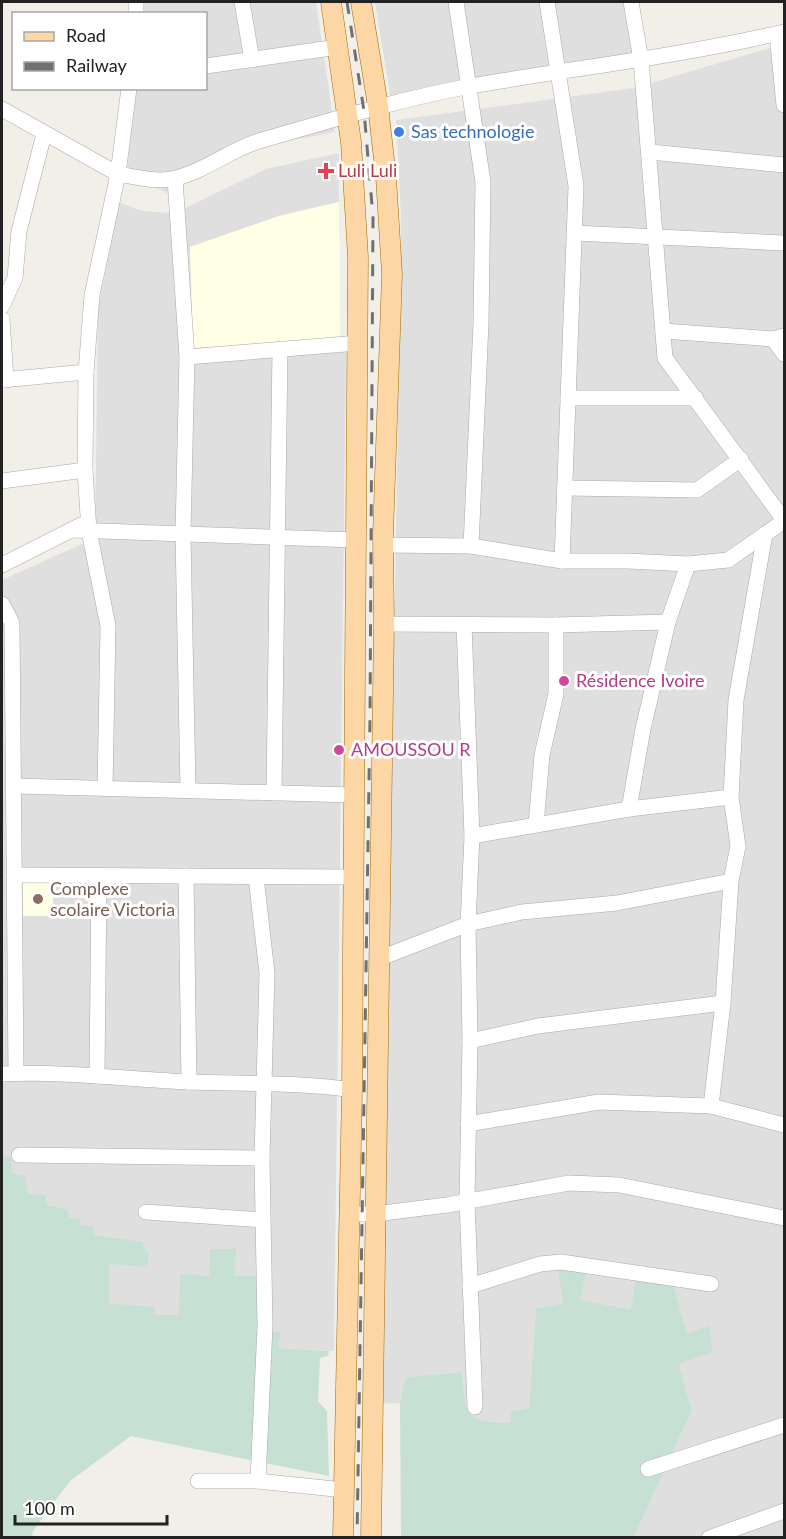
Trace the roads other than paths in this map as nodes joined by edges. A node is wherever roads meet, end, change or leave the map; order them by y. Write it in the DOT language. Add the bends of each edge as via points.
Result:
graph roads {
  1 [pos="242,2"];
  2 [pos="331,2"];
  3 [pos="361,2"];
  4 [pos="456,2"];
  5 [pos="547,2"];
  6 [pos="631,2"];
  7 [pos="781,33"];
  8 [pos="338,46"];
  9 [pos="252,60"];
  10 [pos="641,60"];
  11 [pos="372,65"];
  12 [pos="207,66"];
  13 [pos="341,70"];
  14 [pos="558,72"];
  15 [pos="469,87"];
  16 [pos="129,90"];
  17 [pos="784,105"];
  18 [pos="378,106"];
  19 [pos="2,110"];
  20 [pos="347,117"];
  21 [pos="44,134"];
  22 [pos="650,152"];
  23 [pos="784,165"];
  24 [pos="118,174"];
  25 [pos="175,179"];
  26 [pos="574,233"];
  27 [pos="656,237"];
  28 [pos="784,243"];
  29 [pos="2,306"];
  30 [pos="2,319"];
  31 [pos="663,331"];
  32 [pos="778,338"];
  33 [pos="358,343"];
  34 [pos="280,349"];
  35 [pos="784,354"];
  36 [pos="187,357"];
  37 [pos="86,372"];
  38 [pos="4,380"];
  39 [pos="568,398"];
  40 [pos="696,398"];
  41 [pos="741,459"];
  42 [pos="85,470"];
  43 [pos="2,481"];
  44 [pos="565,488"];
  45 [pos="784,521"];
  46 [pos="89,526"];
  47 [pos="183,534"];
  48 [pos="765,534"];
  49 [pos="278,537"];
  50 [pos="355,540"];
  51 [pos="383,545"];
  52 [pos="471,546"];
  53 [pos="562,561"];
  54 [pos="688,564"];
  55 [pos="2,566"];
  56 [pos="2,604"];
  57 [pos="668,622"];
  58 [pos="384,624"];
  59 [pos="464,624"];
  60 [pos="556,625"];
  61 [pos="382,719"];
  62 [pos="353,720"];
  63 [pos="105,788"];
  64 [pos="15,789"];
  65 [pos="188,790"];
  66 [pos="274,793"];
  67 [pos="353,795"];
  68 [pos="731,797"];
  69 [pos="629,809"];
  70 [pos="536,825"];
  71 [pos="472,836"];
  72 [pos="14,876"];
  73 [pos="99,876"];
  74 [pos="186,876"];
  75 [pos="256,877"];
  76 [pos="353,878"];
  77 [pos="731,881"];
  78 [pos="468,924"];
  79 [pos="378,959"];
  80 [pos="723,1003"];
  81 [pos="470,1041"];
  82 [pos="376,1073"];
  83 [pos="9,1074"];
  84 [pos="97,1076"];
  85 [pos="352,1081"];
  86 [pos="189,1082"];
  87 [pos="264,1083"];
  88 [pos="711,1106"];
  89 [pos="468,1124"];
  90 [pos="784,1125"];
  91 [pos="19,1155"];
  92 [pos="262,1158"];
  93 [pos="466,1201"];
  94 [pos="146,1212"];
  95 [pos="349,1214"];
  96 [pos="375,1214"];
  97 [pos="784,1218"];
  98 [pos="262,1220"];
  99 [pos="711,1284"];
  100 [pos="470,1286"];
  101 [pos="346,1372"];
  102 [pos="373,1373"];
  103 [pos="475,1407"];
  104 [pos="784,1425"];
  105 [pos="648,1469"];
  106 [pos="258,1480"];
  107 [pos="198,1481"];
  108 [pos="344,1490"];
  109 [pos="784,1511"];
  110 [pos="343,1538"];
  111 [pos="370,1538"];
  112 [pos="710,1538"];
  1 -- 9 [label="street"];
  2 -- 8 [label="main road"];
  3 -- 11 [label="main road"];
  4 -- 15 [label="street"];
  5 -- 14 [label="street"];
  6 -- 10 [label="street"];
  7 -- 10 [label="street"];
  7 -- 17 [label="street"];
  8 -- 9 [label="street"];
  8 -- 13 [label="main road"];
  9 -- 12 [label="street"];
  10 -- 14 [label="street"];
  10 -- 22 [label="street"];
  11 -- 13 [label="main road"];
  11 -- 18 [label="main road"];
  13 -- 20 [label="main road"];
  14 -- 15 [label="street"];
  14 -- 26 [label="street" via="576,186"];
  15 -- 18 [label="street"];
  15 -- 52 [label="street" via="483,182"];
  16 -- 24 [label="street"];
  18 -- 20 [label="street"];
  18 -- 51 [label="main road" via="392,274"];
  19 -- 21 [label="street"];
  20 -- 25 [label="street" via="256,142"];
  20 -- 33 [label="main road" via="356,218"];
  21 -- 24 [label="street"];
  21 -- 29 [label="street" via="19,231 15,278"];
  22 -- 23 [label="street"];
  22 -- 27 [label="street"];
  24 -- 25 [label="street"];
  24 -- 37 [label="street" via="93,295"];
  25 -- 36 [label="street"];
  26 -- 27 [label="street"];
  26 -- 39 [label="street"];
  27 -- 28 [label="street"];
  27 -- 31 [label="street"];
  30 -- 38 [label="street"];
  31 -- 32 [label="street"];
  31 -- 40 [label="street" via="665,358"];
  32 -- 35 [label="street"];
  33 -- 34 [label="street"];
  33 -- 50 [label="main road"];
  34 -- 36 [label="street"];
  34 -- 49 [label="street"];
  36 -- 47 [label="street"];
  37 -- 38 [label="street"];
  37 -- 42 [label="street"];
  39 -- 40 [label="street"];
  39 -- 44 [label="street"];
  40 -- 41 [label="street"];
  41 -- 44 [label="street" via="697,490"];
  41 -- 45 [label="street"];
  42 -- 43 [label="street"];
  42 -- 46 [label="street"];
  44 -- 53 [label="street"];
  45 -- 48 [label="street"];
  46 -- 47 [label="street"];
  46 -- 55 [label="street" via="72,530"];
  46 -- 63 [label="street" via="108,626"];
  47 -- 49 [label="street"];
  47 -- 65 [label="street"];
  48 -- 54 [label="street" via="728,560"];
  48 -- 68 [label="street" via="736,700"];
  49 -- 50 [label="street"];
  49 -- 66 [label="street"];
  50 -- 62 [label="main road"];
  51 -- 52 [label="street"];
  51 -- 58 [label="main road"];
  52 -- 53 [label="street"];
  53 -- 54 [label="street"];
  54 -- 57 [label="street"];
  56 -- 64 [label="street" via="12,623"];
  57 -- 60 [label="street"];
  57 -- 69 [label="street"];
  58 -- 59 [label="street"];
  58 -- 61 [label="main road"];
  59 -- 60 [label="street"];
  59 -- 71 [label="street"];
  60 -- 70 [label="street" via="556,694 542,754"];
  61 -- 62 [label="main road"];
  61 -- 79 [label="main road"];
  62 -- 67 [label="main road"];
  63 -- 64 [label="street"];
  63 -- 65 [label="street"];
  64 -- 72 [label="street"];
  65 -- 66 [label="street"];
  66 -- 67 [label="street"];
  67 -- 76 [label="main road"];
  68 -- 69 [label="street"];
  68 -- 77 [label="street" via="738,846"];
  69 -- 70 [label="street"];
  70 -- 71 [label="street"];
  71 -- 78 [label="street"];
  72 -- 73 [label="street"];
  72 -- 83 [label="street"];
  73 -- 74 [label="street"];
  73 -- 84 [label="street"];
  74 -- 75 [label="street"];
  74 -- 86 [label="street"];
  75 -- 76 [label="street"];
  75 -- 87 [label="street" via="267,973"];
  76 -- 85 [label="main road"];
  77 -- 78 [label="street" via="617,903 522,912"];
  77 -- 80 [label="street"];
  78 -- 79 [label="street"];
  78 -- 81 [label="street"];
  79 -- 82 [label="main road"];
  80 -- 81 [label="street" via="538,1026"];
  80 -- 88 [label="street"];
  81 -- 89 [label="street"];
  82 -- 85 [label="main road"];
  82 -- 96 [label="main road"];
  83 -- 84 [label="street"];
  84 -- 86 [label="street"];
  85 -- 87 [label="street" via="320,1086"];
  85 -- 95 [label="main road"];
  86 -- 87 [label="street"];
  87 -- 92 [label="street"];
  88 -- 89 [label="street" via="599,1102"];
  88 -- 90 [label="street"];
  89 -- 93 [label="street"];
  91 -- 92 [label="street"];
  92 -- 98 [label="street"];
  93 -- 96 [label="street"];
  93 -- 97 [label="street" via="569,1183 596,1183"];
  93 -- 100 [label="street"];
  94 -- 98 [label="street"];
  95 -- 96 [label="street"];
  95 -- 101 [label="main road"];
  96 -- 102 [label="main road"];
  98 -- 106 [label="street" via="265,1326"];
  99 -- 100 [label="street" via="561,1262 540,1264"];
  100 -- 103 [label="street"];
  101 -- 102 [label="main road"];
  101 -- 108 [label="main road"];
  102 -- 111 [label="main road"];
  104 -- 105 [label="street"];
  106 -- 107 [label="street"];
  106 -- 108 [label="street"];
  108 -- 110 [label="main road"];
  109 -- 112 [label="street"];
}
